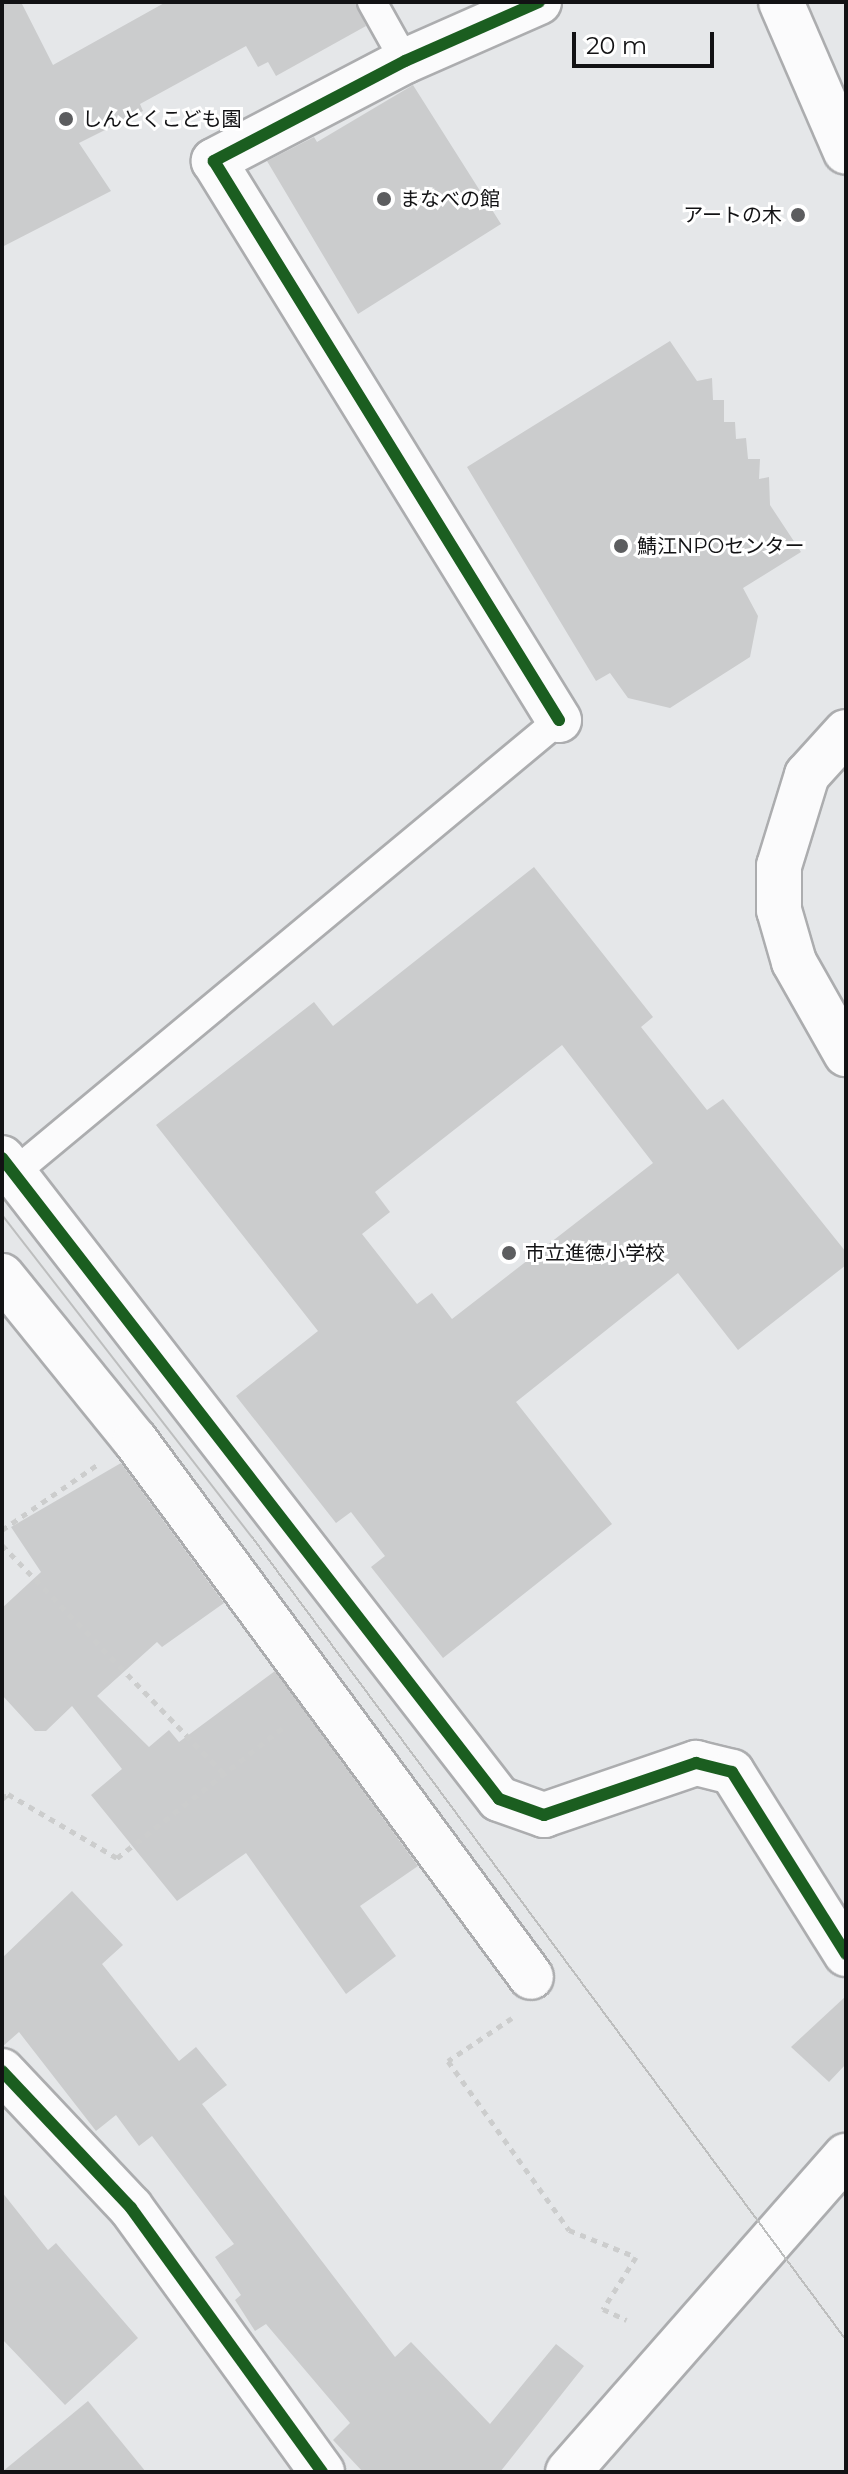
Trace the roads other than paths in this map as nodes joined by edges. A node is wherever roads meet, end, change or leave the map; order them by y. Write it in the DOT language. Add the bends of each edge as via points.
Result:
graph roads {
  1 [pos="372,2"];
  2 [pos="539,2"];
  3 [pos="781,2"];
  4 [pos="405,61"];
  5 [pos="846,152"];
  6 [pos="559,720"];
  7 [pos="846,732"];
  8 [pos="846,1054"];
  9 [pos="8,1165"];
  10 [pos="2,1276"];
  11 [pos="846,1954"];
  12 [pos="531,1977"];
  13 [pos="2,2071"];
  14 [pos="846,2156"];
  15 [pos="322,2472"];
  16 [pos="568,2472"];
  1 -- 4 [label="lane"];
  2 -- 4 [label="street"];
  3 -- 5 [label="street"];
  4 -- 6 [label="street" via="214,161"];
  6 -- 9 [label="lane"];
  7 -- 8 [label="street" via="807,775 779,866 779,910 794,962"];
  9 -- 11 [label="street" via="499,1799 544,1815 696,1763 732,1772"];
  10 -- 12 [label="street" via="135,1440"];
  13 -- 15 [label="street" via="131,2208"];
  14 -- 16 [label="street"];
}
